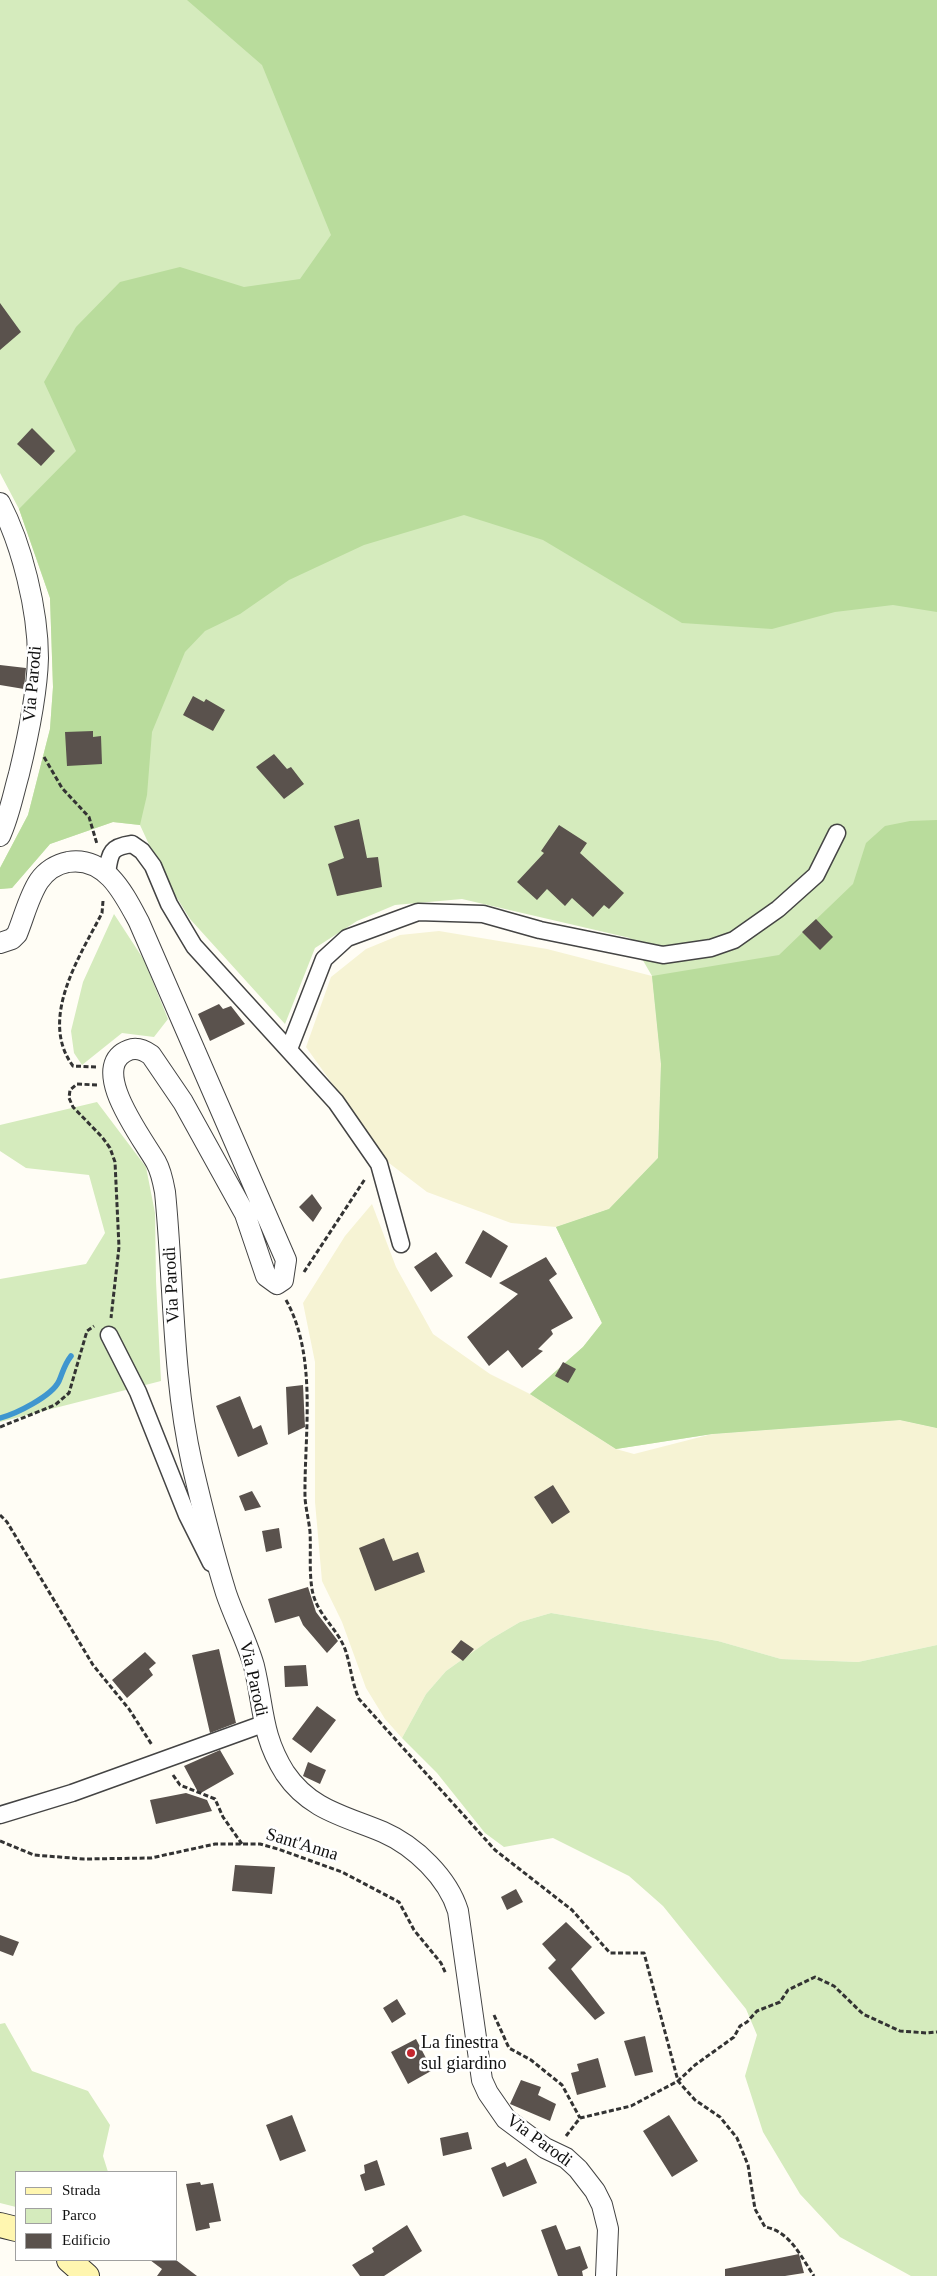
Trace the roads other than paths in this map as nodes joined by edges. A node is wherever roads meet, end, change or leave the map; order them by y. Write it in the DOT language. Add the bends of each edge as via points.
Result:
graph roads {
  1 [pos="0,503"];
  2 [pos="837,833"];
  3 [pos="0,836"];
  4 [pos="107,874"];
  5 [pos="0,943"];
  6 [pos="288,1049"];
  7 [pos="401,1244"];
  8 [pos="109,1335"];
  9 [pos="227,1594"];
  10 [pos="263,1724"];
  11 [pos="0,1815"];
  12 [pos="0,2225"];
  13 [pos="15,2228"];
  14 [pos="70,2261"];
  15 [pos="87,2276"];
  16 [pos="606,2276"];
  1 -- 3 [label="street, Via Parodi" via="24,570 37,634 38,657 27,744"];
  2 -- 6 [label="street" via="816,875 784,904 734,940 711,948 663,955 540,930 483,914 418,912 347,938 324,959"];
  4 -- 5 [label="street" via="98,866 83,862 65,862 55,866 39,881 17,934"];
  4 -- 6 [label="street" via="110,854 120,846 132,844 142,851 194,946"];
  4 -- 9 [label="street, Via Parodi" via="139,922 284,1254 286,1272 278,1284 266,1276 245,1214 205,1140 150,1055 135,1048 123,1053 114,1063 113,1083 162,1178 178,1372 192,1463"];
  6 -- 7 [label="street" via="336,1102 379,1164"];
  8 -- 9 [label="street" via="138,1392 187,1515"];
  9 -- 10 [label="street, Via Parodi" via="254,1666"];
  10 -- 11 [label="street"];
  10 -- 16 [label="street, Via Parodi" via="276,1758 314,1802 340,1817 384,1832 408,1847 451,1891 458,1910 479,2067 488,2093 506,2119 578,2168 599,2199 608,2229"];
  12 -- 13 [label="main road"];
  14 -- 15 [label="main road"];
}
